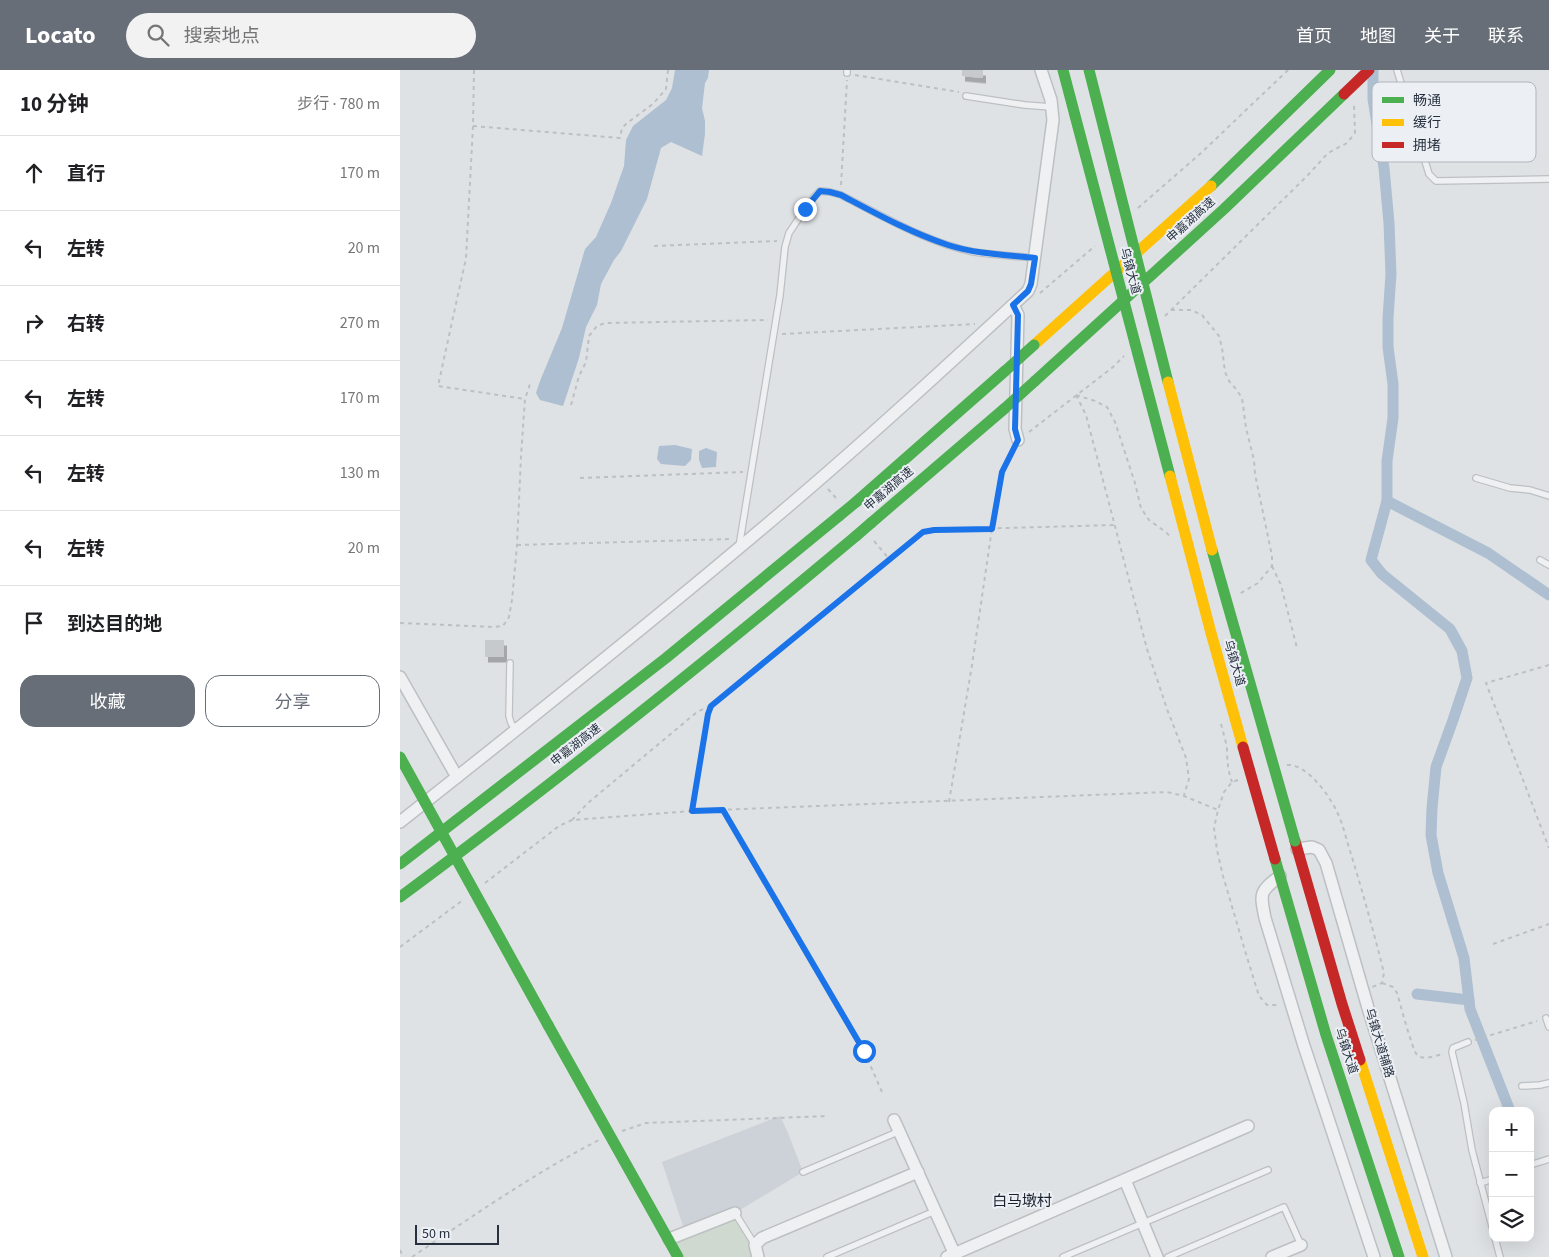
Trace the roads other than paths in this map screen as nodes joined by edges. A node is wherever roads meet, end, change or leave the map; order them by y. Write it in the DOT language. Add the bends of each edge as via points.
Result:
graph roads {
  1 [pos="1041,70"];
  2 [pos="1063,70"];
  3 [pos="1089,70"];
  4 [pos="1330,70"];
  5 [pos="1368,70"];
  6 [pos="1397,70"];
  7 [pos="1401,82"];
  8 [pos="966,96"];
  9 [pos="1052,108"];
  10 [pos="1425,162"];
  11 [pos="1549,179"];
  12 [pos="1035,258"];
  13 [pos="1013,305"];
  14 [pos="1018,440"];
  15 [pos="1476,478"];
  16 [pos="1549,496"];
  17 [pos="739,543"];
  18 [pos="1540,560"];
  19 [pos="1549,565"];
  20 [pos="510,663"];
  21 [pos="400,677"];
  22 [pos="516,730"];
  23 [pos="400,757"];
  24 [pos="457,777"];
  25 [pos="400,822"];
  26 [pos="1296,845"];
  27 [pos="400,864"];
  28 [pos="1280,876"];
  29 [pos="400,896"];
  30 [pos="1546,1018"];
  31 [pos="1549,1027"];
  32 [pos="1468,1042"];
  33 [pos="1549,1083"];
  34 [pos="1522,1086"];
  35 [pos="894,1120"];
  36 [pos="1248,1126"];
  37 [pos="900,1131"];
  38 [pos="1549,1159"];
  39 [pos="1534,1165"];
  40 [pos="1268,1170"];
  41 [pos="803,1172"];
  42 [pos="918,1172"];
  43 [pos="1125,1180"];
  44 [pos="1489,1180"];
  45 [pos="1480,1183"];
  46 [pos="935,1211"];
  47 [pos="734,1213"];
  48 [pos="1489,1216"];
  49 [pos="1143,1223"];
  50 [pos="669,1239"];
  51 [pos="1496,1242"];
  52 [pos="755,1245"];
  53 [pos="1301,1245"];
  54 [pos="952,1256"];
  55 [pos="678,1257"];
  56 [pos="758,1257"];
  57 [pos="827,1257"];
  58 [pos="1063,1257"];
  59 [pos="1157,1257"];
  60 [pos="1168,1257"];
  61 [pos="1272,1257"];
  62 [pos="1374,1257"];
  63 [pos="1399,1257"];
  64 [pos="1423,1257"];
  65 [pos="1446,1257"];
  66 [pos="1500,1257"];
  1 -- 9 [label="street"];
  2 -- 28 [label="main road, 乌镇大道, bridge"];
  3 -- 26 [label="main road, 乌镇大道, bridge" via="1212,550"];
  4 -- 27 [label="main road, 申嘉湖高速, bridge" via="1206,191 840,516 651,670"];
  5 -- 29 [label="main road, 申嘉湖高速, bridge" via="1350,96 1004,409 856,536 608,738"];
  6 -- 7 [label="lane"];
  8 -- 9 [label="lane"];
  9 -- 12 [label="street"];
  10 -- 11 [label="lane" via="1429,174 1436,180"];
  12 -- 13 [label="street" via="1028,291"];
  12 -- 17 [label="lane" via="974,252 948,245 841,195 820,191 789,233"];
  13 -- 14 [label="street" via="1018,315 1015,429"];
  13 -- 17 [label="street" via="792,503"];
  15 -- 16 [label="lane"];
  17 -- 22 [label="street"];
  18 -- 19 [label="lane"];
  20 -- 22 [label="lane" via="509,716"];
  21 -- 24 [label="street"];
  22 -- 24 [label="street"];
  23 -- 50 [label="main road, bridge"];
  24 -- 25 [label="street"];
  26 -- 64 [label="main road, 乌镇大道" via="1342,1004"];
  26 -- 65 [label="street, 乌镇大道辅路" via="1319,850 1326,863"];
  28 -- 62 [label="street" via="1262,892 1265,918"];
  28 -- 63 [label="main road, 乌镇大道" via="1326,1035"];
  30 -- 31 [label="lane"];
  32 -- 45 [label="lane" via="1453,1048 1452,1052"];
  33 -- 34 [label="lane"];
  35 -- 37 [label="street"];
  36 -- 43 [label="street"];
  37 -- 41 [label="lane"];
  37 -- 42 [label="street"];
  38 -- 39 [label="lane"];
  40 -- 49 [label="lane"];
  42 -- 46 [label="street"];
  42 -- 52 [label="street" via="762,1238"];
  43 -- 49 [label="street"];
  43 -- 54 [label="street"];
  44 -- 45 [label="lane"];
  45 -- 48 [label="lane"];
  46 -- 54 [label="street"];
  46 -- 57 [label="lane"];
  47 -- 50 [label="street"];
  47 -- 52 [label="lane"];
  49 -- 58 [label="lane"];
  49 -- 59 [label="street"];
  50 -- 55 [label="main road"];
  51 -- 66 [label="lane"];
  52 -- 56 [label="street"];
  53 -- 60 [label="lane" via="1284,1207"];
  53 -- 61 [label="street"];
}
